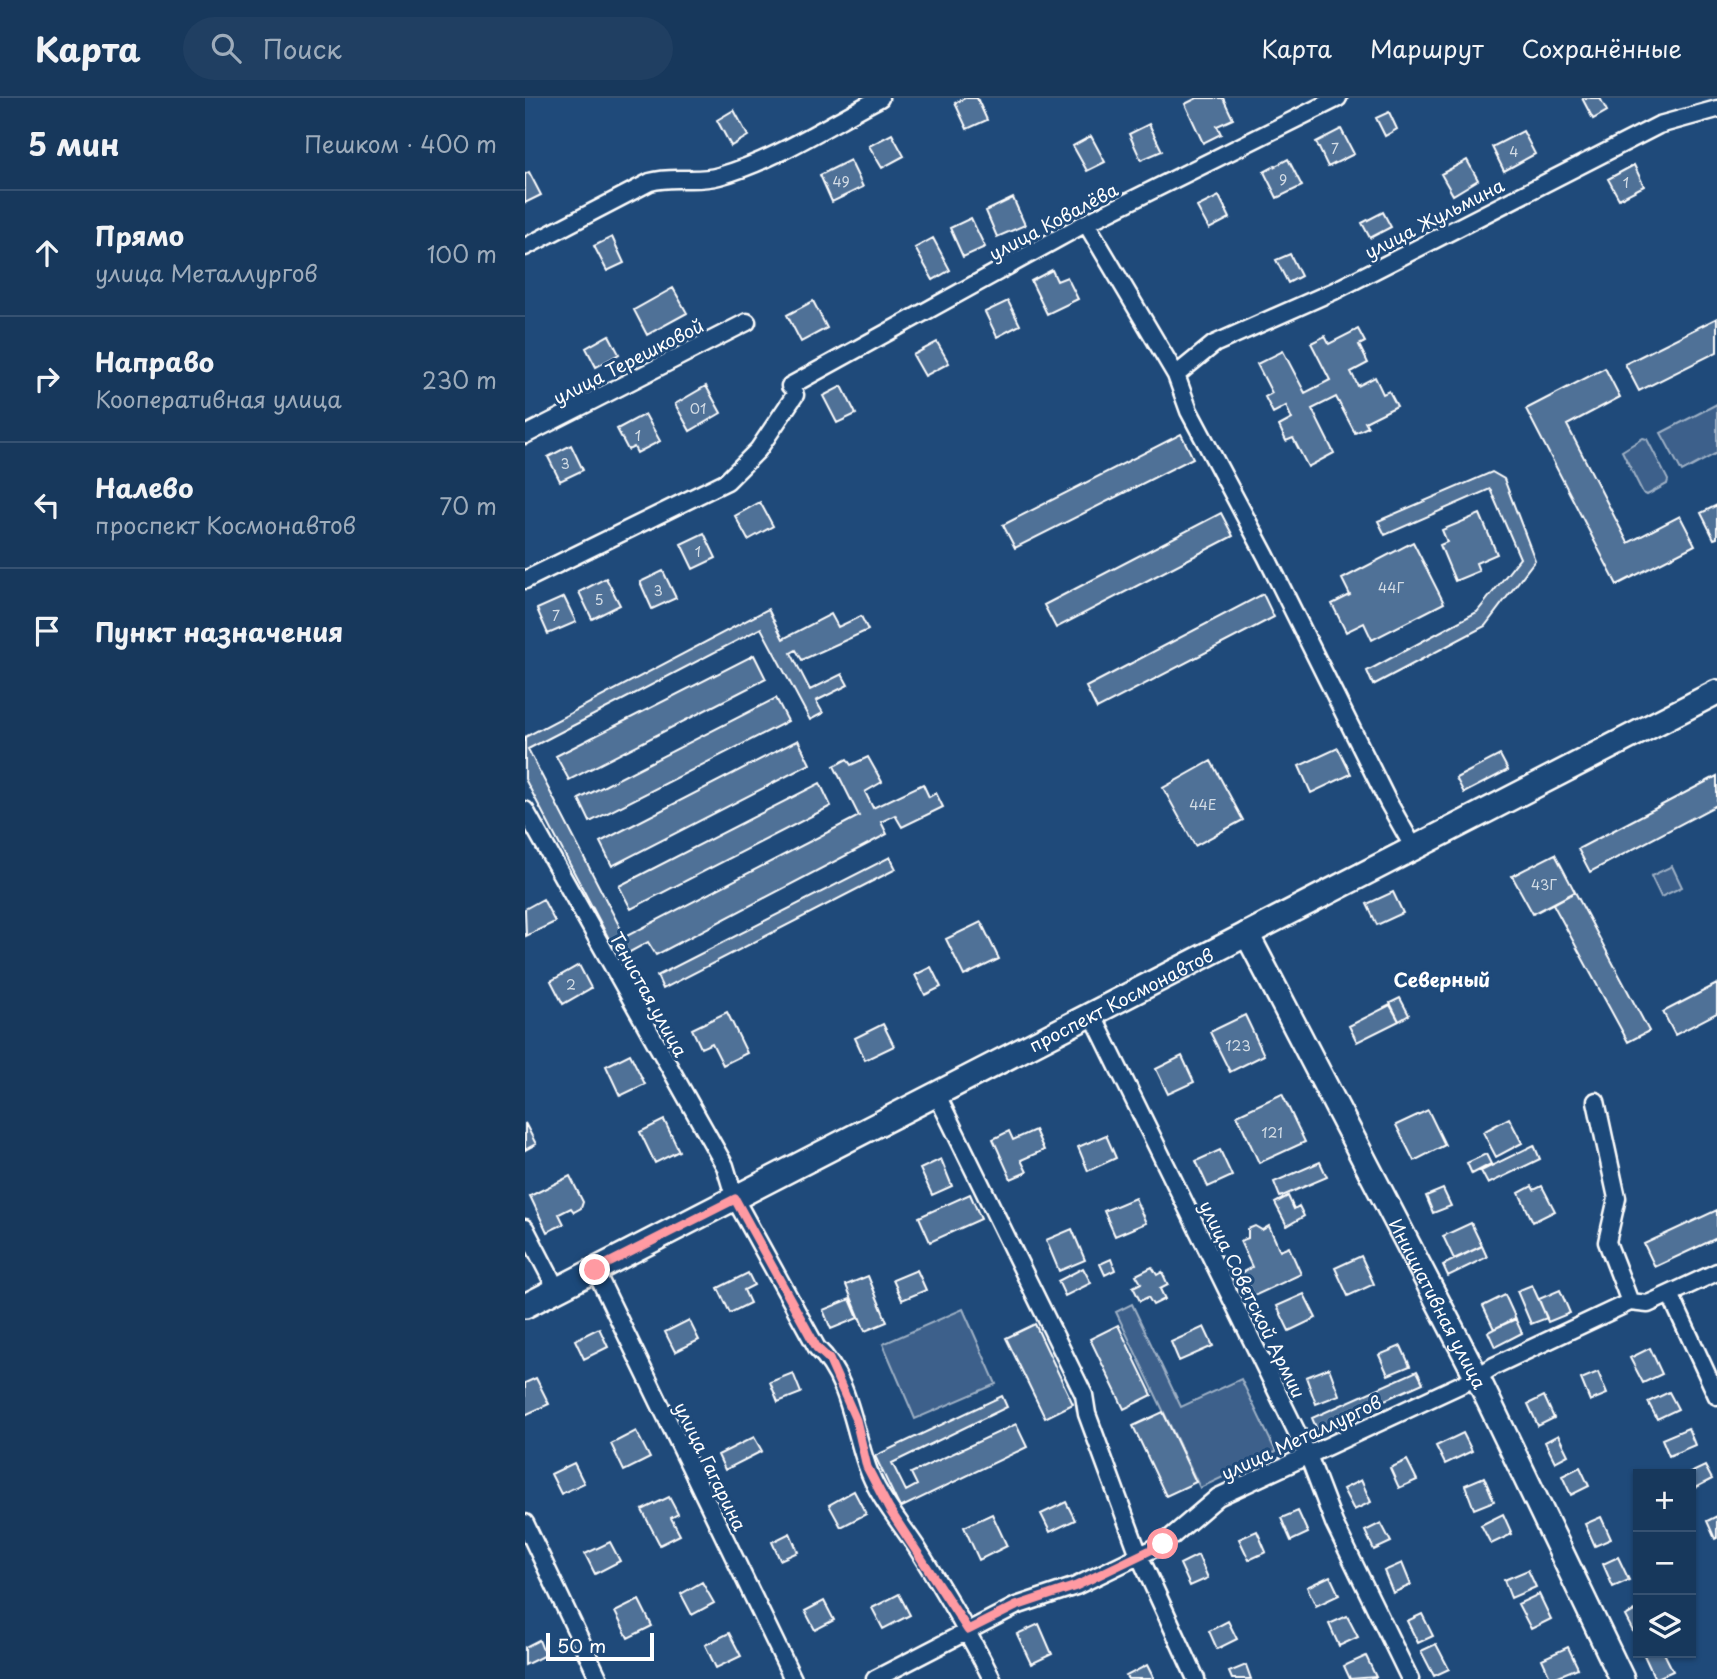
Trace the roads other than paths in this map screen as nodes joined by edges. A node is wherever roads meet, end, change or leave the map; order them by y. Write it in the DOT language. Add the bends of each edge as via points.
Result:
graph roads {
  1 [pos="880,98"];
  2 [pos="1338,98"];
  3 [pos="1717,109"];
  4 [pos="1086,223"];
  5 [pos="525,247"];
  6 [pos="747,322"];
  7 [pos="1176,375"];
  8 [pos="525,435"];
  9 [pos="525,580"];
  10 [pos="1717,692"];
  11 [pos="525,810"];
  12 [pos="1415,850"];
  13 [pos="1247,934"];
  14 [pos="1092,1014"];
  15 [pos="937,1095"];
  16 [pos="1595,1101"];
  17 [pos="735,1199"];
  18 [pos="525,1228"];
  19 [pos="595,1270"];
  20 [pos="1717,1272"];
  21 [pos="557,1290"];
  22 [pos="1670,1294"];
  23 [pos="1630,1302"];
  24 [pos="525,1306"];
  25 [pos="1477,1377"];
  26 [pos="1717,1396"];
  27 [pos="1308,1455"];
  28 [pos="525,1523"];
  29 [pos="1139,1555"];
  30 [pos="968,1630"];
  31 [pos="599,1679"];
  32 [pos="793,1679"];
  33 [pos="875,1679"];
  34 [pos="992,1679"];
  35 [pos="1196,1679"];
  36 [pos="1410,1679"];
  37 [pos="1622,1679"];
  1 -- 5 [label="street" via="765,159 717,177 669,176 650,182"];
  2 -- 4 [label="street, улица Ковалёва"];
  3 -- 7 [label="street, улица Жульмина" via="1659,125 1335,292 1214,344"];
  4 -- 7 [label="street"];
  4 -- 9 [label="street, улица Ковалёва" via="793,391 758,450 727,481"];
  6 -- 8 [label="street, улица Терешковой"];
  7 -- 12 [label="street" via="1189,411"];
  10 -- 12 [label="main road, проспект Космонавтов"];
  11 -- 17 [label="street, Тенистая улица" via="725,1166"];
  12 -- 13 [label="main road, проспект Космонавтов"];
  13 -- 14 [label="main road, проспект Космонавтов"];
  13 -- 25 [label="main road, Инициативная улица"];
  14 -- 15 [label="main road, проспект Космонавтов"];
  14 -- 27 [label="street, улица Советской Армии"];
  15 -- 17 [label="main road, проспект Космонавтов"];
  15 -- 29 [label="street" via="1084,1395"];
  16 -- 23 [label="street" via="1617,1198 1607,1242"];
  17 -- 19 [label="main road, проспект Космонавтов"];
  17 -- 30 [label="street, Тенистая улица" via="817,1348 829,1359 856,1420 867,1467 889,1509"];
  18 -- 21 [label="street"];
  19 -- 21 [label="main road, проспект Космонавтов"];
  19 -- 32 [label="street, улица Гагарина"];
  20 -- 22 [label="street, улица Металлургов"];
  21 -- 24 [label="main road, проспект Космонавтов"];
  22 -- 23 [label="street, улица Металлургов" via="1648,1304"];
  22 -- 26 [label="street"];
  23 -- 25 [label="street, улица Металлургов"];
  25 -- 27 [label="street, улица Металлургов"];
  25 -- 37 [label="main road, Инициативная улица"];
  27 -- 29 [label="street, улица Металлургов" via="1218,1497 1163,1544"];
  27 -- 36 [label="street, улица Советской Армии" via="1334,1523"];
  28 -- 31 [label="street"];
  29 -- 30 [label="street, улица Металлургов"];
  29 -- 35 [label="street"];
  30 -- 33 [label="street, улица Металлургов"];
  30 -- 34 [label="street, Тенистая улица"];
}
